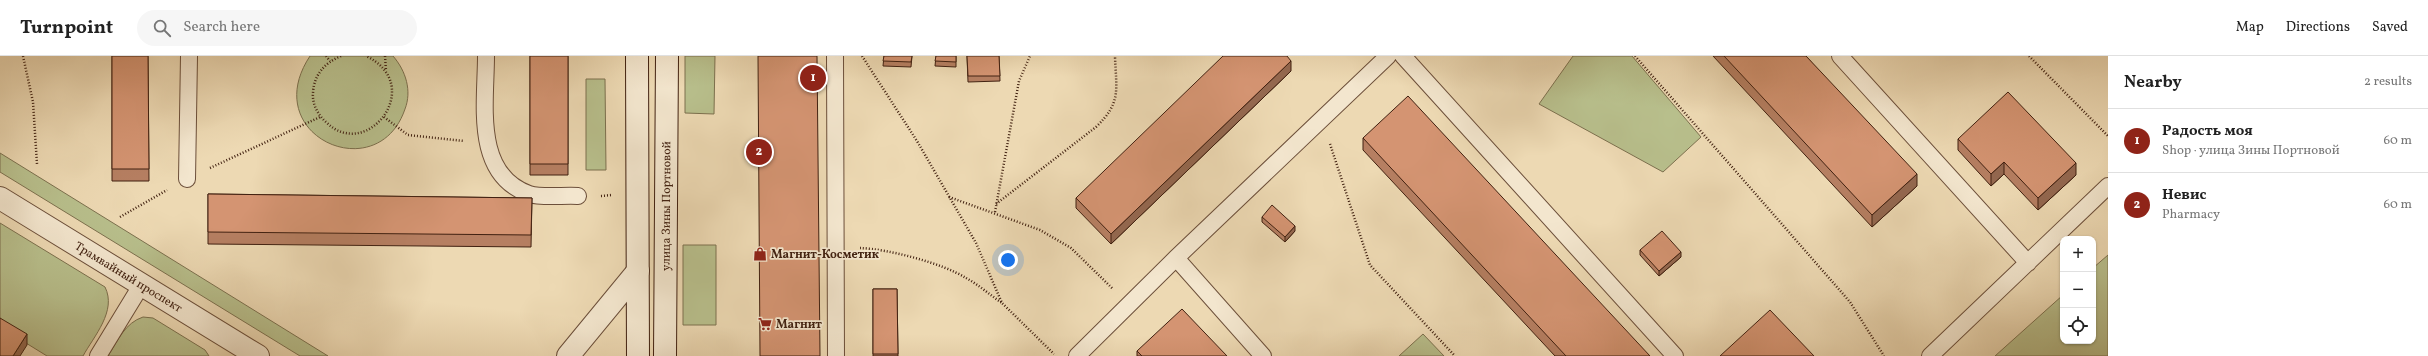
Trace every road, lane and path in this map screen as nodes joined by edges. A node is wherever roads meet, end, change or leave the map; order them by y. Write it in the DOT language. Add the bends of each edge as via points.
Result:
graph roads {
  1 [pos="24,56"];
  2 [pos="188,56"];
  3 [pos="326,56"];
  4 [pos="341,56"];
  5 [pos="366,56"];
  6 [pos="385,56"];
  7 [pos="486,56"];
  8 [pos="638,56"];
  9 [pos="667,56"];
  10 [pos="835,56"];
  11 [pos="862,56"];
  12 [pos="1030,56"];
  13 [pos="1115,56"];
  14 [pos="1388,56"];
  15 [pos="1403,56"];
  16 [pos="1635,56"];
  17 [pos="1840,56"];
  18 [pos="2029,56"];
  19 [pos="330,61"];
  20 [pos="386,72"];
  21 [pos="320,117"];
  22 [pos="384,117"];
  23 [pos="1322,119"];
  24 [pos="2108,136"];
  25 [pos="486,143"];
  26 [pos="37,164"];
  27 [pos="188,179"];
  28 [pos="2108,186"];
  29 [pos="578,196"];
  30 [pos="949,197"];
  31 [pos="0,198"];
  32 [pos="996,204"];
  33 [pos="995,212"];
  34 [pos="120,217"];
  35 [pos="836,247"];
  36 [pos="1176,258"];
  37 [pos="2028,263"];
  38 [pos="638,272"];
  39 [pos="142,284"];
  40 [pos="1002,303"];
  41 [pos="1128,305"];
  42 [pos="246,353"];
  43 [pos="98,356"];
  44 [pos="568,356"];
  45 [pos="638,356"];
  46 [pos="666,356"];
  47 [pos="836,356"];
  48 [pos="1056,356"];
  49 [pos="1076,356"];
  50 [pos="1263,356"];
  51 [pos="1455,356"];
  52 [pos="1675,356"];
  53 [pos="1884,356"];
  54 [pos="1930,356"];
  1 -- 26 [label="path" via="34,102"];
  2 -- 27 [label="lane"];
  3 -- 19 [label="path"];
  4 -- 19 [label="path"];
  5 -- 20 [label="path" via="378,62"];
  6 -- 20 [label="path"];
  7 -- 25 [label="lane"];
  8 -- 38 [label="main road"];
  9 -- 46 [label="main road, улица Зины Портновой"];
  10 -- 35 [label="lane"];
  11 -- 30 [label="path" via="917,141"];
  12 -- 32 [label="path" via="1020,81"];
  13 -- 32 [label="path" via="1116,100 1109,115"];
  14 -- 23 [label="lane"];
  15 -- 52 [label="lane"];
  16 -- 53 [label="path" via="1850,302"];
  17 -- 37 [label="lane"];
  18 -- 24 [label="path"];
  19 -- 21 [label="path" via="321,70 314,87 315,106"];
  20 -- 22 [label="path" via="391,82 392,95"];
  21 -- 22 [label="path" via="329,126 352,133 376,126"];
  21 -- 27 [label="path"];
  22 -- 25 [label="path" via="408,135"];
  23 -- 36 [label="lane"];
  23 -- 51 [label="path" via="1370,265"];
  25 -- 29 [label="lane" via="493,164 508,181 530,194"];
  27 -- 34 [label="path"];
  28 -- 37 [label="lane"];
  30 -- 33 [label="path"];
  30 -- 40 [label="path" via="976,243"];
  31 -- 39 [label="main road, Трамвайный проспект"];
  32 -- 33 [label="path"];
  33 -- 41 [label="path" via="1040,230 1071,248"];
  35 -- 40 [label="path" via="872,248 919,259 965,277"];
  35 -- 47 [label="lane"];
  36 -- 41 [label="lane"];
  36 -- 50 [label="lane"];
  37 -- 54 [label="lane"];
  38 -- 44 [label="main road"];
  38 -- 45 [label="main road"];
  39 -- 42 [label="main road, Трамвайный проспект"];
  39 -- 43 [label="lane"];
  40 -- 48 [label="path"];
  41 -- 49 [label="lane"];
}
